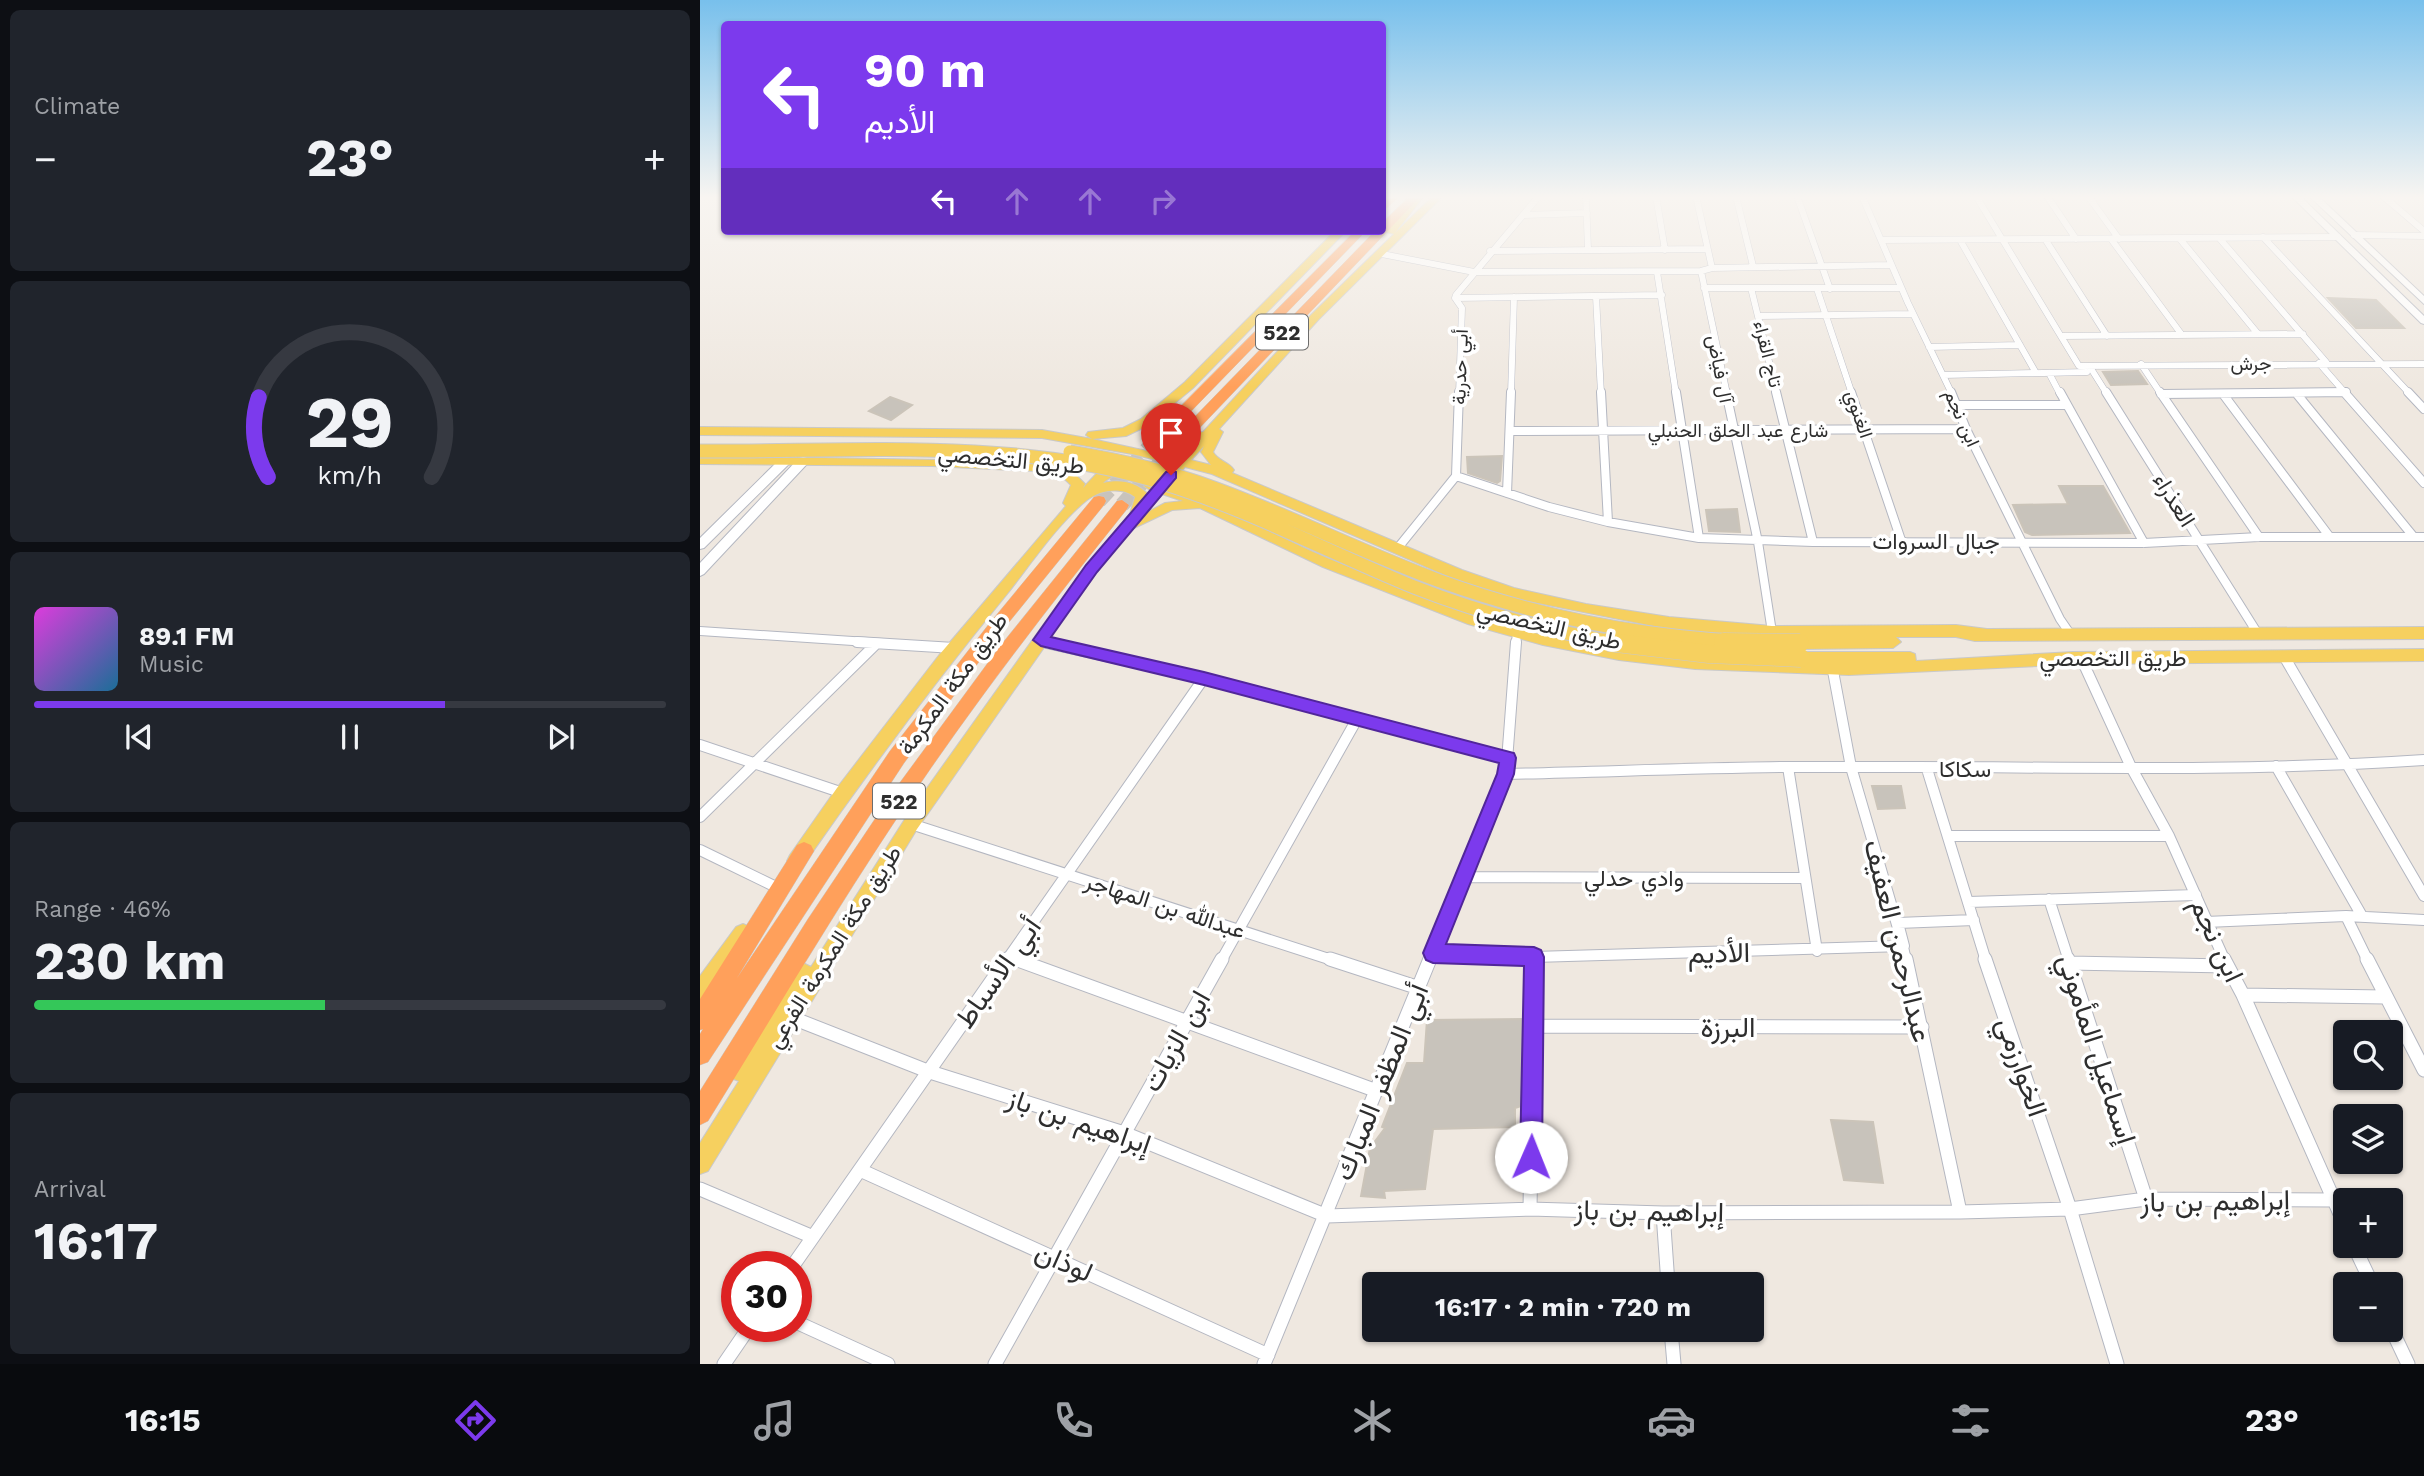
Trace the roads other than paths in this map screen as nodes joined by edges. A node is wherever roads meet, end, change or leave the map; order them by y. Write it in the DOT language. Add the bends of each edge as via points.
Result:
graph roads {
  1 [pos="1313,260"];
  2 [pos="1322,260"];
  3 [pos="1333,260"];
  4 [pos="1354,260"];
  5 [pos="1367,260"];
  6 [pos="1376,260"];
  7 [pos="1411,260"];
  8 [pos="1483,260"];
  9 [pos="1710,260"];
  10 [pos="1751,260"];
  11 [pos="1820,260"];
  12 [pos="1888,260"];
  13 [pos="1971,260"];
  14 [pos="2015,260"];
  15 [pos="2058,260"];
  16 [pos="2129,260"];
  17 [pos="2197,260"];
  18 [pos="2238,260"];
  19 [pos="2284,260"];
  20 [pos="2361,260"];
  21 [pos="2379,260"];
  22 [pos="1822,265"];
  23 [pos="1890,265"];
  24 [pos="1753,267"];
  25 [pos="1712,268"];
  26 [pos="1701,271"];
  27 [pos="1474,272"];
  28 [pos="1657,272"];
  29 [pos="1704,288"];
  30 [pos="1751,288"];
  31 [pos="1900,288"];
  32 [pos="1817,289"];
  33 [pos="1830,289"];
  34 [pos="1662,295"];
  35 [pos="1595,296"];
  36 [pos="1514,297"];
  37 [pos="1455,298"];
  38 [pos="2424,301"];
  39 [pos="1912,314"];
  40 [pos="1825,315"];
  41 [pos="1258,316"];
  42 [pos="1759,316"];
  43 [pos="1315,317"];
  44 [pos="2424,321"];
  45 [pos="2258,334"];
  46 [pos="2303,334"];
  47 [pos="2182,335"];
  48 [pos="2062,336"];
  49 [pos="2107,336"];
  50 [pos="2020,345"];
  51 [pos="1929,347"];
  52 [pos="2323,363"];
  53 [pos="2381,363"];
  54 [pos="2424,363"];
  55 [pos="2141,364"];
  56 [pos="2092,369"];
  57 [pos="2036,373"];
  58 [pos="2049,373"];
  59 [pos="1943,375"];
  60 [pos="1189,385"];
  61 [pos="2346,392"];
  62 [pos="2296,393"];
  63 [pos="2161,394"];
  64 [pos="2223,394"];
  65 [pos="1238,401"];
  66 [pos="1957,405"];
  67 [pos="2067,405"];
  68 [pos="2424,409"];
  69 [pos="1864,429"];
  70 [pos="1966,429"];
  71 [pos="1165,430"];
  72 [pos="1684,430"];
  73 [pos="1733,430"];
  74 [pos="1787,430"];
  75 [pos="700,431"];
  76 [pos="1510,431"];
  77 [pos="1604,431"];
  78 [pos="1042,434"];
  79 [pos="1185,435"];
  80 [pos="700,441"];
  81 [pos="700,451"];
  82 [pos="700,460"];
  83 [pos="785,461"];
  84 [pos="803,461"];
  85 [pos="1182,462"];
  86 [pos="1059,466"];
  87 [pos="1104,474"];
  88 [pos="1456,475"];
  89 [pos="1239,481"];
  90 [pos="2424,483"];
  91 [pos="1160,489"];
  92 [pos="1507,493"];
  93 [pos="1099,501"];
  94 [pos="1122,505"];
  95 [pos="1216,509"];
  96 [pos="1608,522"];
  97 [pos="1053,528"];
  98 [pos="2329,536"];
  99 [pos="2259,537"];
  100 [pos="2413,537"];
  101 [pos="2424,537"];
  102 [pos="1699,538"];
  103 [pos="1116,539"];
  104 [pos="1900,540"];
  105 [pos="2199,540"];
  106 [pos="2021,541"];
  107 [pos="1758,542"];
  108 [pos="1813,542"];
  109 [pos="2144,543"];
  110 [pos="700,545"];
  111 [pos="1397,549"];
  112 [pos="700,571"];
  113 [pos="700,631"];
  114 [pos="1772,632"];
  115 [pos="1517,633"];
  116 [pos="2424,633"];
  117 [pos="1984,634"];
  118 [pos="2258,634"];
  119 [pos="2071,635"];
  120 [pos="1041,640"];
  121 [pos="876,645"];
  122 [pos="954,648"];
  123 [pos="1800,651"];
  124 [pos="2424,655"];
  125 [pos="2081,658"];
  126 [pos="2285,658"];
  127 [pos="1832,671"];
  128 [pos="1204,678"];
  129 [pos="1357,719"];
  130 [pos="700,745"];
  131 [pos="1508,758"];
  132 [pos="755,764"];
  133 [pos="2422,764"];
  134 [pos="2349,765"];
  135 [pos="2276,766"];
  136 [pos="1788,767"];
  137 [pos="1852,767"];
  138 [pos="2131,767"];
  139 [pos="1927,769"];
  140 [pos="1506,774"];
  141 [pos="844,793"];
  142 [pos="700,817"];
  143 [pos="911,824"];
  144 [pos="1949,836"];
  145 [pos="2169,836"];
  146 [pos="700,850"];
  147 [pos="804,851"];
  148 [pos="1067,874"];
  149 [pos="1464,877"];
  150 [pos="1805,878"];
  151 [pos="776,887"];
  152 [pos="2196,895"];
  153 [pos="2424,896"];
  154 [pos="2049,899"];
  155 [pos="1969,902"];
  156 [pos="2346,916"];
  157 [pos="2362,916"];
  158 [pos="1974,920"];
  159 [pos="2424,920"];
  160 [pos="2206,922"];
  161 [pos="1238,930"];
  162 [pos="1904,946"];
  163 [pos="1817,951"];
  164 [pos="1433,953"];
  165 [pos="1009,957"];
  166 [pos="1534,957"];
  167 [pos="2069,962"];
  168 [pos="2227,967"];
  169 [pos="703,983"];
  170 [pos="1419,988"];
  171 [pos="2243,995"];
  172 [pos="2385,997"];
  173 [pos="790,1017"];
  174 [pos="700,1019"];
  175 [pos="1188,1020"];
  176 [pos="1533,1026"];
  177 [pos="1922,1027"];
  178 [pos="700,1054"];
  179 [pos="2424,1070"];
  180 [pos="930,1072"];
  181 [pos="1377,1090"];
  182 [pos="700,1113"];
  183 [pos="700,1124"];
  184 [pos="1124,1133"];
  185 [pos="700,1163"];
  186 [pos="860,1170"];
  187 [pos="700,1189"];
  188 [pos="2146,1199"];
  189 [pos="2333,1200"];
  190 [pos="1530,1209"];
  191 [pos="2070,1209"];
  192 [pos="1960,1212"];
  193 [pos="1663,1213"];
  194 [pos="1326,1216"];
  195 [pos="813,1237"];
  196 [pos="803,1251"];
  197 [pos="1054,1258"];
  198 [pos="1667,1272"];
  199 [pos="812,1329"];
  200 [pos="739,1342"];
  201 [pos="1672,1342"];
  202 [pos="2398,1342"];
  203 [pos="1266,1359"];
  204 [pos="724,1364"];
  205 [pos="888,1364"];
  206 [pos="995,1364"];
  207 [pos="1674,1364"];
  208 [pos="2118,1364"];
  209 [pos="2408,1364"];
  1 -- 41 [label="main road"];
  2 -- 41 [label="main road"];
  3 -- 71 [label="highway, 522"];
  4 -- 79 [label="highway, 522"];
  5 -- 43 [label="main road"];
  6 -- 43 [label="main road, طريق مكة المكرمة الفرعي"];
  7 -- 27 [label="street"];
  8 -- 27 [label="street, أبي حدرية"];
  9 -- 25 [label="street"];
  10 -- 24 [label="street"];
  11 -- 22 [label="street"];
  12 -- 23 [label="street, ابن نجم"];
  13 -- 50 [label="street"];
  14 -- 48 [label="street"];
  15 -- 49 [label="street"];
  16 -- 47 [label="street"];
  17 -- 45 [label="street"];
  18 -- 46 [label="street"];
  19 -- 53 [label="street"];
  20 -- 44 [label="street"];
  21 -- 38 [label="street"];
  22 -- 23 [label="street"];
  22 -- 24 [label="street"];
  22 -- 33 [label="street"];
  23 -- 31 [label="street, ابن نجم"];
  24 -- 25 [label="street"];
  25 -- 26 [label="street"];
  26 -- 28 [label="street"];
  26 -- 29 [label="street, آل فياض"];
  27 -- 28 [label="street"];
  27 -- 37 [label="street, أبي حدرية"];
  28 -- 34 [label="street"];
  29 -- 30 [label="street"];
  29 -- 73 [label="street, آل فياض"];
  30 -- 32 [label="street"];
  30 -- 42 [label="street, تاج القراء"];
  31 -- 33 [label="street"];
  31 -- 39 [label="street, ابن نجم"];
  32 -- 33 [label="street"];
  32 -- 40 [label="street, الغنوي"];
  34 -- 35 [label="street"];
  34 -- 72 [label="street"];
  35 -- 36 [label="street"];
  35 -- 77 [label="street"];
  36 -- 37 [label="street"];
  36 -- 76 [label="street"];
  37 -- 88 [label="street, أبي حدرية" via="1462,308"];
  39 -- 40 [label="street"];
  39 -- 51 [label="street, ابن نجم"];
  40 -- 42 [label="street"];
  40 -- 69 [label="street, الغنوي"];
  41 -- 60 [label="main road"];
  42 -- 74 [label="street, تاج القراء"];
  43 -- 65 [label="main road, طريق مكة المكرمة الفرعي"];
  45 -- 46 [label="street"];
  45 -- 47 [label="street"];
  46 -- 52 [label="street"];
  47 -- 49 [label="street"];
  48 -- 49 [label="street"];
  48 -- 56 [label="street, جرش" via="2079,366"];
  50 -- 51 [label="street"];
  50 -- 57 [label="street"];
  51 -- 59 [label="street, ابن نجم"];
  52 -- 53 [label="street, جرش"];
  52 -- 55 [label="street, جرش"];
  52 -- 61 [label="street"];
  53 -- 54 [label="street, جرش"];
  53 -- 68 [label="street"];
  55 -- 56 [label="street, جرش"];
  55 -- 63 [label="street"];
  56 -- 58 [label="street"];
  56 -- 105 [label="street, العذراء"];
  57 -- 58 [label="street"];
  57 -- 59 [label="street"];
  58 -- 67 [label="street"];
  59 -- 66 [label="street, ابن نجم"];
  60 -- 65 [label="main road" via="1149,433 1151,439 1160,444 1194,442"];
  60 -- 78 [label="main road" via="1146,422 1126,432 1107,436"];
  61 -- 62 [label="street"];
  61 -- 90 [label="street"];
  62 -- 64 [label="street"];
  62 -- 100 [label="street"];
  63 -- 64 [label="street"];
  63 -- 99 [label="street"];
  64 -- 98 [label="street"];
  65 -- 85 [label="main road, طريق مكة المكرمة الفرعي"];
  65 -- 89 [label="main road" via="1207,452"];
  66 -- 67 [label="street"];
  66 -- 70 [label="street, ابن نجم"];
  67 -- 109 [label="street"];
  69 -- 70 [label="street, شارع عبد الحلق الحنبلي"];
  69 -- 74 [label="street, شارع عبد الحلق الحنبلي"];
  69 -- 104 [label="street, الغنوي"];
  70 -- 106 [label="street, ابن نجم"];
  72 -- 73 [label="street, شارع عبد الحلق الحنبلي"];
  72 -- 77 [label="street, شارع عبد الحلق الحنبلي"];
  72 -- 102 [label="street"];
  73 -- 74 [label="street, شارع عبد الحلق الحنبلي"];
  73 -- 107 [label="street, آل فياض"];
  74 -- 108 [label="street, تاج القراء"];
  75 -- 78 [label="main road"];
  76 -- 77 [label="street, شارع عبد الحلق الحنبلي"];
  76 -- 92 [label="street"];
  77 -- 96 [label="street"];
  78 -- 85 [label="main road"];
  78 -- 86 [label="main road" via="1081,448 1078,457"];
  80 -- 123 [label="main road, طريق التخصصي, bridge" via="1031,448 1112,458 1202,483 1499,601 1642,632"];
  81 -- 123 [label="main road, طريق التخصصي, bridge" via="957,454 1063,461 1131,474 1203,497 1436,595 1510,620 1647,648 1741,657"];
  82 -- 83 [label="main road"];
  83 -- 84 [label="main road"];
  83 -- 110 [label="street"];
  84 -- 86 [label="main road"];
  84 -- 112 [label="street"];
  85 -- 87 [label="main road" via="1141,460"];
  85 -- 89 [label="main road"];
  85 -- 91 [label="main road, طريق مكة المكرمة الفرعي"];
  86 -- 87 [label="main road"];
  86 -- 97 [label="main road" via="1078,484"];
  87 -- 91 [label="main road"];
  87 -- 97 [label="main road"];
  88 -- 92 [label="street, جبال السروات"];
  88 -- 111 [label="street"];
  89 -- 111 [label="main road"];
  91 -- 95 [label="main road"];
  91 -- 103 [label="main road, طريق مكة المكرمة الفرعي"];
  92 -- 96 [label="street, جبال السروات"];
  93 -- 178 [label="highway, طريق مكة المكرمة / 522" via="897,758"];
  94 -- 182 [label="highway, طريق مكة المكرمة / 522" via="1061,579 920,770 833,898"];
  95 -- 103 [label="main road" via="1170,506 1140,520"];
  95 -- 115 [label="main road" via="1280,542 1420,601"];
  96 -- 102 [label="street, جبال السروات"];
  97 -- 103 [label="main road" via="1094,492 1118,484 1142,495"];
  97 -- 122 [label="main road"];
  98 -- 99 [label="street, جبال السروات"];
  98 -- 100 [label="street, جبال السروات"];
  99 -- 105 [label="street, جبال السروات"];
  100 -- 101 [label="street, جبال السروات"];
  102 -- 107 [label="street, جبال السروات"];
  103 -- 120 [label="main road, طريق مكة المكرمة الفرعي"];
  104 -- 106 [label="street, جبال السروات"];
  104 -- 108 [label="street, جبال السروات"];
  105 -- 109 [label="street, جبال السروات"];
  105 -- 118 [label="street, العذراء"];
  106 -- 109 [label="street, جبال السروات"];
  106 -- 119 [label="street, ابن نجم"];
  107 -- 108 [label="street, جبال السروات"];
  107 -- 114 [label="street, آل فياض"];
  111 -- 114 [label="main road" via="1513,593 1669,623"];
  113 -- 121 [label="street"];
  114 -- 117 [label="main road"];
  115 -- 127 [label="main road" via="1669,662"];
  115 -- 131 [label="street, أبي المظفر المبارك"];
  116 -- 118 [label="main road, طريق التخصصي"];
  117 -- 119 [label="main road, طريق التخصصي"];
  117 -- 123 [label="main road, طريق التخصصي"];
  118 -- 119 [label="main road, طريق التخصصي"];
  120 -- 128 [label="street"];
  120 -- 143 [label="main road, طريق مكة المكرمة الفرعي"];
  121 -- 122 [label="street"];
  121 -- 132 [label="street"];
  122 -- 141 [label="main road"];
  123 -- 125 [label="main road, طريق التخصصي"];
  124 -- 126 [label="main road, طريق التخصصي"];
  125 -- 126 [label="main road, طريق التخصصي"];
  125 -- 127 [label="main road"];
  125 -- 138 [label="street, ابن نجم"];
  126 -- 134 [label="street"];
  127 -- 137 [label="street, عبدالرحمن العفيف"];
  128 -- 129 [label="street"];
  128 -- 148 [label="street, أبي الأسباط"];
  129 -- 131 [label="street"];
  129 -- 161 [label="street, ابن الزيات"];
  130 -- 132 [label="street"];
  131 -- 140 [label="street, أبي المظفر المبارك"];
  132 -- 141 [label="street"];
  132 -- 142 [label="street"];
  133 -- 134 [label="street, سكاكا"];
  134 -- 135 [label="street, سكاكا"];
  134 -- 153 [label="street"];
  135 -- 138 [label="street, سكاكا"];
  135 -- 157 [label="street"];
  136 -- 137 [label="street, سكاكا"];
  136 -- 140 [label="street, سكاكا"];
  136 -- 150 [label="street"];
  137 -- 139 [label="street, سكاكا"];
  137 -- 162 [label="street, عبدالرحمن العفيف"];
  138 -- 139 [label="street, سكاكا"];
  138 -- 145 [label="street, ابن نجم"];
  139 -- 144 [label="street, الخوارزمي"];
  140 -- 149 [label="street, أبي المظفر المبارك"];
  141 -- 147 [label="main road"];
  143 -- 148 [label="street, عبدالله بن المهاجر"];
  143 -- 173 [label="main road, طريق مكة المكرمة الفرعي"];
  143 -- 183 [label="main road"];
  144 -- 145 [label="street"];
  144 -- 155 [label="street, الخوارزمي"];
  145 -- 152 [label="street, ابن نجم"];
  146 -- 151 [label="street"];
  147 -- 151 [label="main road"];
  147 -- 174 [label="highway"];
  148 -- 161 [label="street, عبدالله بن المهاجر"];
  148 -- 165 [label="street, أبي الأسباط"];
  149 -- 150 [label="street, وادي حدلي"];
  149 -- 164 [label="street, أبي المظفر المبارك"];
  150 -- 163 [label="street"];
  151 -- 169 [label="main road"];
  152 -- 154 [label="street"];
  152 -- 160 [label="street, ابن نجم"];
  154 -- 155 [label="street"];
  154 -- 167 [label="street, إسماعيل المأموني"];
  155 -- 158 [label="street, الخوارزمي"];
  156 -- 157 [label="street"];
  156 -- 160 [label="street"];
  156 -- 172 [label="street"];
  157 -- 159 [label="street"];
  158 -- 162 [label="street" via="1898,923"];
  158 -- 191 [label="street, الخوارزمي"];
  160 -- 168 [label="street, ابن نجم"];
  161 -- 170 [label="street, عبدالله بن المهاجر"];
  161 -- 175 [label="street, ابن الزيات"];
  162 -- 163 [label="street, الأديم"];
  162 -- 177 [label="street, عبدالرحمن العفيف"];
  163 -- 166 [label="street, الأديم"];
  164 -- 166 [label="street, الأديم"];
  164 -- 170 [label="street, أبي المظفر المبارك"];
  165 -- 175 [label="street"];
  165 -- 180 [label="street, أبي الأسباط"];
  166 -- 176 [label="street"];
  167 -- 168 [label="street"];
  167 -- 188 [label="street, إسماعيل المأموني"];
  168 -- 171 [label="street, ابن نجم"];
  170 -- 181 [label="street, أبي المظفر المبارك"];
  171 -- 172 [label="street"];
  171 -- 189 [label="street, ابن نجم"];
  172 -- 179 [label="street"];
  173 -- 180 [label="street, إبراهيم بن باز"];
  173 -- 185 [label="main road, طريق مكة المكرمة الفرعي"];
  175 -- 181 [label="street"];
  175 -- 184 [label="street, ابن الزيات"];
  176 -- 177 [label="street, البرزة"];
  176 -- 190 [label="street"];
  177 -- 192 [label="street, عبدالرحمن العفيف"];
  180 -- 184 [label="street, إبراهيم بن باز"];
  180 -- 186 [label="street, أبي الأسباط"];
  181 -- 194 [label="street, أبي المظفر المبارك"];
  184 -- 194 [label="street, إبراهيم بن باز"];
  184 -- 197 [label="street, ابن الزيات"];
  186 -- 195 [label="street, أبي الأسباط"];
  186 -- 197 [label="street, لوذان"];
  187 -- 195 [label="street"];
  188 -- 189 [label="street, إبراهيم بن باز"];
  188 -- 191 [label="street, إبراهيم بن باز"];
  190 -- 193 [label="street, إبراهيم بن باز"];
  190 -- 194 [label="street, إبراهيم بن باز"];
  191 -- 192 [label="street, إبراهيم بن باز"];
  191 -- 208 [label="street, الخوارزمي"];
  192 -- 193 [label="street, إبراهيم بن باز"];
  193 -- 198 [label="street"];
  194 -- 203 [label="street, أبي المظفر المبارك"];
  195 -- 196 [label="street, أبي الأسباط"];
  197 -- 203 [label="street, لوذان"];
  197 -- 206 [label="street, ابن الزيات"];
  199 -- 205 [label="street"];
  200 -- 204 [label="street"];
  201 -- 207 [label="street"];
  202 -- 209 [label="street"];
}
